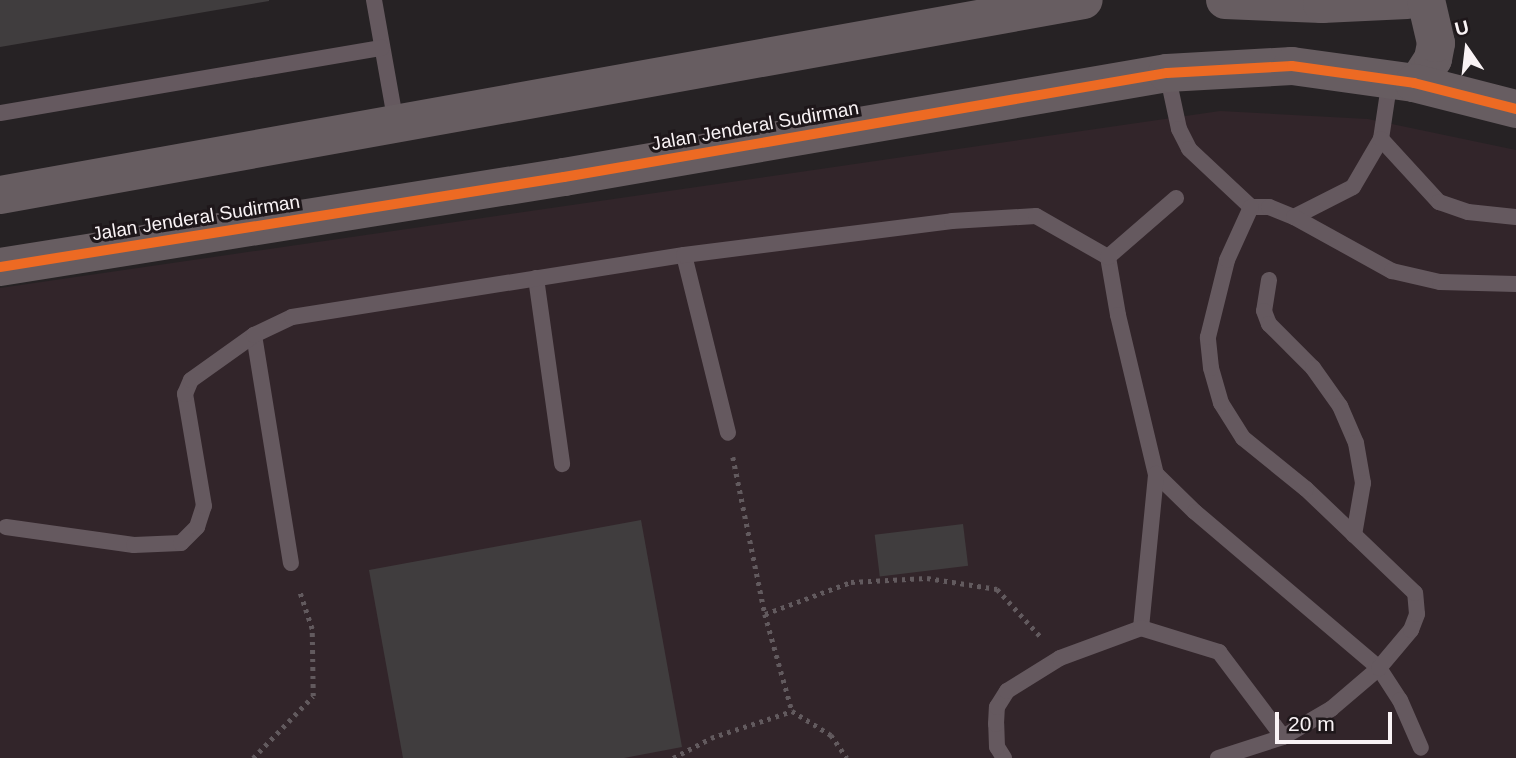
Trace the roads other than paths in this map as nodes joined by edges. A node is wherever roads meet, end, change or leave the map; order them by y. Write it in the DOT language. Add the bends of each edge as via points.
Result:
graph roads {
  1 [pos="374,0"];
  2 [pos="1084,0"];
  3 [pos="1225,0"];
  4 [pos="1407,0"];
  5 [pos="1426,0"];
  6 [pos="382,48"];
  7 [pos="1167,73"];
  8 [pos="1402,81"];
  9 [pos="1516,108"];
  10 [pos="0,113"];
  11 [pos="396,124"];
  12 [pos="1381,139"];
  13 [pos="0,195"];
  14 [pos="1176,198"];
  15 [pos="1251,206"];
  16 [pos="1294,217"];
  17 [pos="1516,217"];
  18 [pos="684,255"];
  19 [pos="1108,257"];
  20 [pos="2,271"];
  21 [pos="536,278"];
  22 [pos="1269,280"];
  23 [pos="1516,284"];
  24 [pos="254,335"];
  25 [pos="728,433"];
  26 [pos="562,464"];
  27 [pos="1156,474"];
  28 [pos="2,523"];
  29 [pos="1354,535"];
  30 [pos="291,563"];
  31 [pos="1141,628"];
  32 [pos="1380,668"];
  33 [pos="1283,737"];
  34 [pos="1422,748"];
  35 [pos="1004,758"];
  36 [pos="1218,758"];
  1 -- 6 [label="lane"];
  2 -- 11 [label="street"];
  3 -- 4 [label="street" via="1322,4"];
  5 -- 8 [label="street" via="1436,43 1433,59 1420,79"];
  6 -- 10 [label="lane"];
  6 -- 11 [label="lane"];
  7 -- 8 [label="street, Jalan Jenderal Sudirman" via="1292,66"];
  7 -- 15 [label="lane" via="1179,129 1189,149"];
  7 -- 20 [label="street, Jalan Jenderal Sudirman"];
  8 -- 9 [label="street, Jalan Jenderal Sudirman"];
  8 -- 12 [label="lane"];
  11 -- 13 [label="street"];
  12 -- 16 [label="lane" via="1353,187"];
  12 -- 17 [label="lane" via="1438,202 1468,212"];
  14 -- 19 [label="lane"];
  15 -- 16 [label="lane"];
  15 -- 29 [label="lane" via="1227,260 1208,337 1218,391 1243,438"];
  16 -- 23 [label="lane" via="1392,271 1440,282"];
  18 -- 19 [label="lane" via="952,220 1036,216"];
  18 -- 21 [label="lane"];
  18 -- 25 [label="lane"];
  19 -- 27 [label="lane"];
  21 -- 24 [label="lane" via="292,317"];
  21 -- 26 [label="lane"];
  22 -- 29 [label="lane" via="1264,311 1269,324 1313,368 1340,406 1356,443 1363,483"];
  24 -- 28 [label="lane" via="191,380 185,394 204,506 197,527 181,543 134,545"];
  24 -- 30 [label="lane"];
  27 -- 31 [label="lane"];
  27 -- 32 [label="lane"];
  29 -- 32 [label="lane" via="1415,593 1417,614 1411,630"];
  31 -- 33 [label="lane" via="1219,652"];
  31 -- 35 [label="lane" via="1060,658 1007,691 997,707 997,747"];
  32 -- 33 [label="lane" via="1331,709"];
  32 -- 34 [label="lane"];
  33 -- 36 [label="lane"];
}
